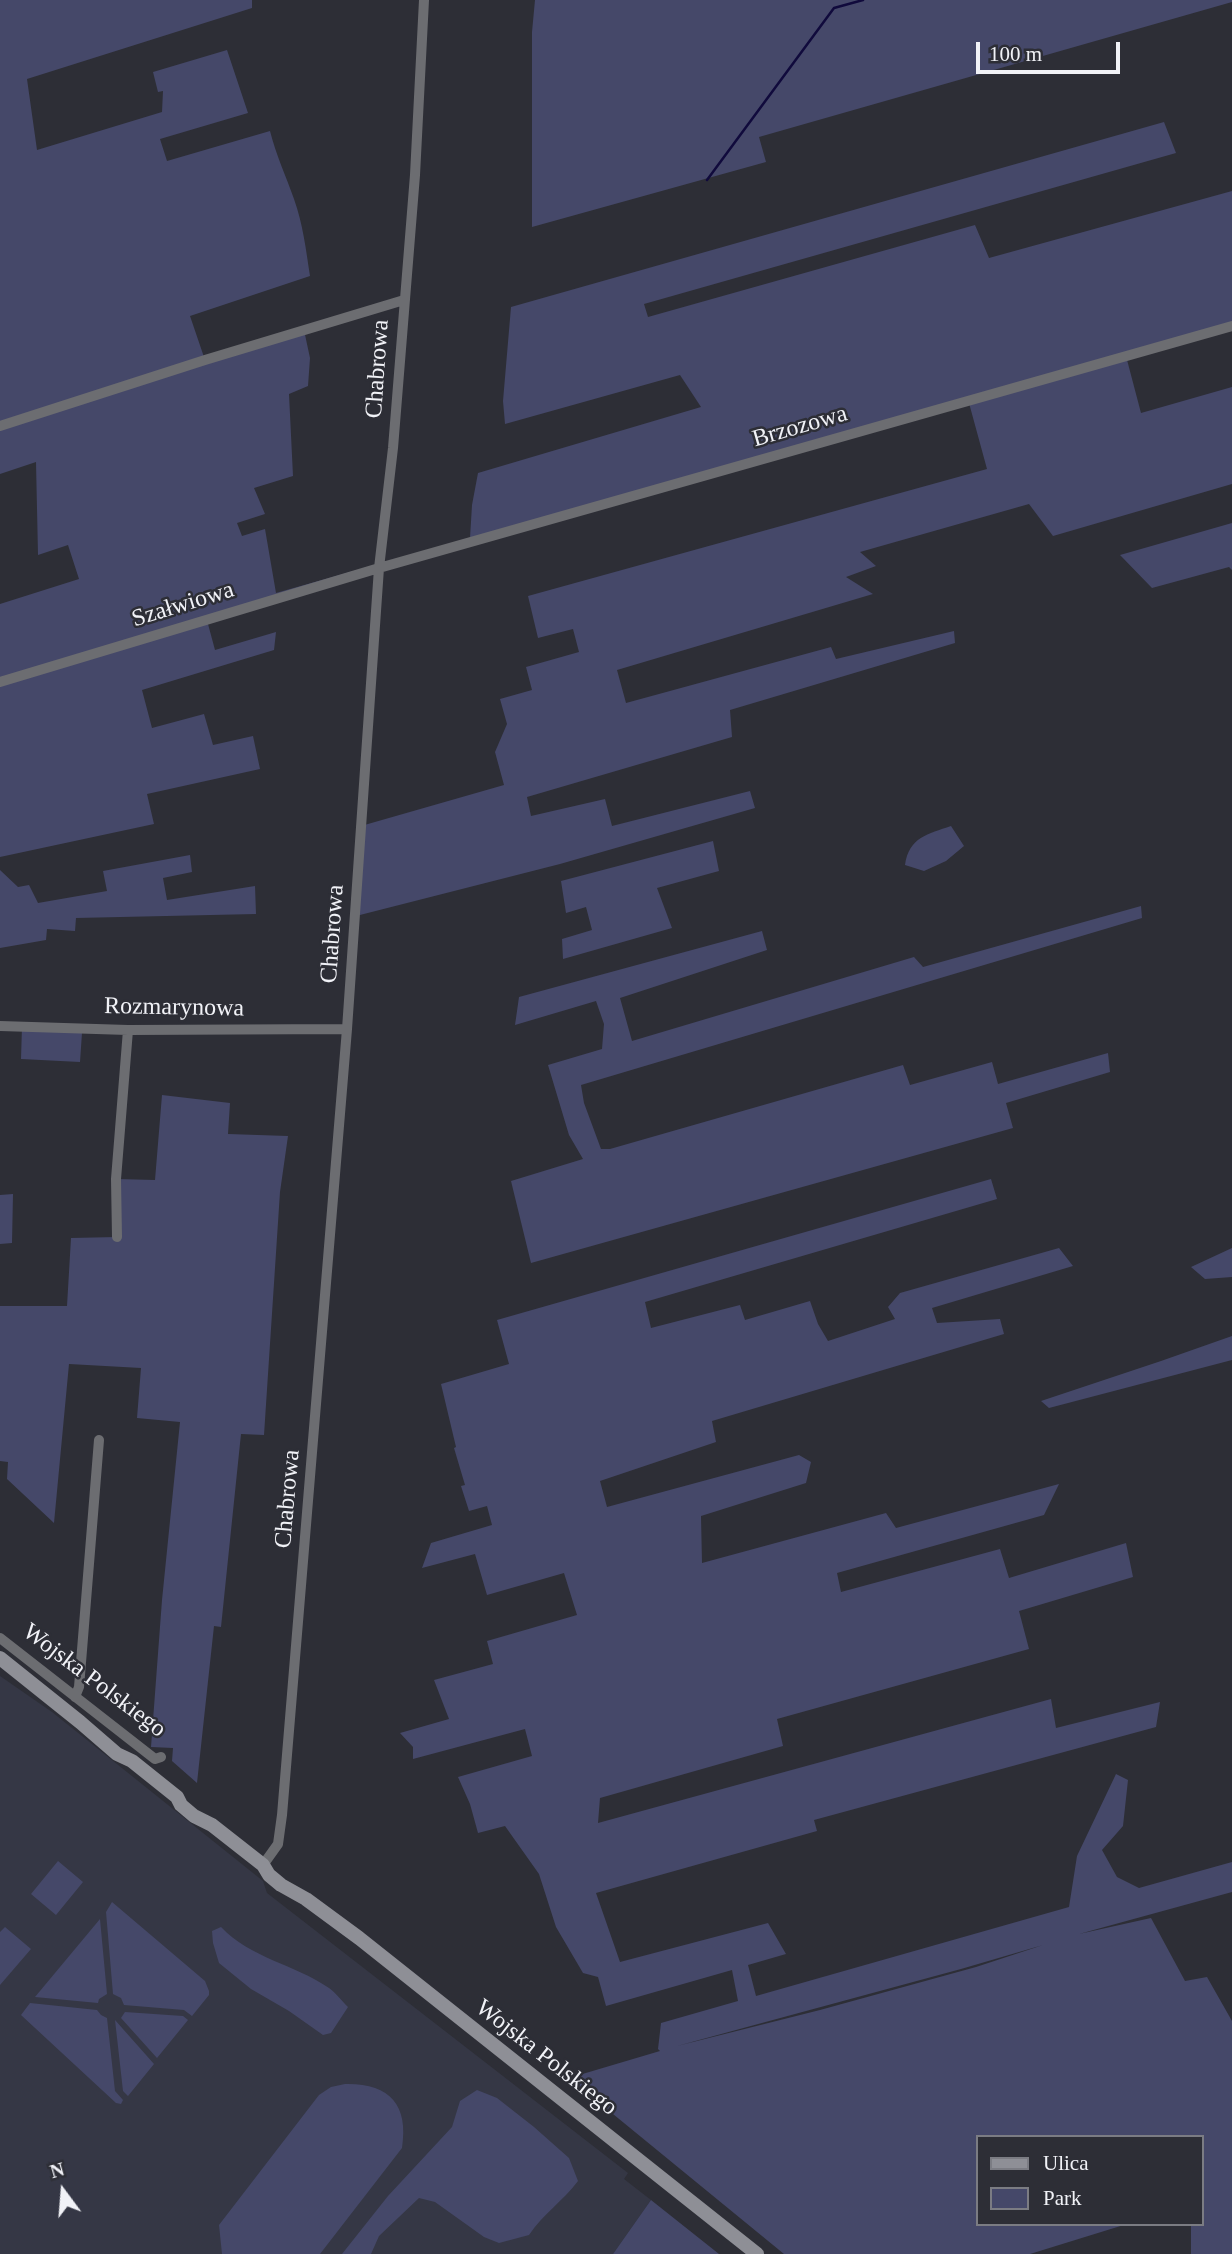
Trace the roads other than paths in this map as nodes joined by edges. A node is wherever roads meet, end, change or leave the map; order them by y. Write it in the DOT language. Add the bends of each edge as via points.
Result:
graph roads {
  1 [pos="424,0"];
  2 [pos="404,300"];
  3 [pos="1232,326"];
  4 [pos="0,426"];
  5 [pos="379,568"];
  6 [pos="0,682"];
  7 [pos="0,1026"];
  8 [pos="347,1029"];
  9 [pos="128,1030"];
  10 [pos="117,1237"];
  11 [pos="99,1440"];
  12 [pos="0,1638"];
  13 [pos="0,1658"];
  14 [pos="75,1697"];
  15 [pos="161,1758"];
  16 [pos="263,1866"];
  17 [pos="757,2254"];
  1 -- 2 [label="street, Chabrowa"];
  2 -- 4 [label="street"];
  2 -- 5 [label="street, Chabrowa"];
  3 -- 5 [label="street, Brzozowa"];
  5 -- 6 [label="street, Szałwiowa"];
  5 -- 8 [label="street, Chabrowa"];
  7 -- 9 [label="street, Rozmarynowa"];
  8 -- 9 [label="street, Rozmarynowa"];
  8 -- 16 [label="street, Chabrowa" via="282,1815 278,1844"];
  9 -- 10 [label="street" via="116,1179"];
  11 -- 14 [label="street"];
  12 -- 14 [label="street, Wojska Polskiego"];
  13 -- 16 [label="main road, Wojska Polskiego" via="177,1797 194,1816"];
  14 -- 15 [label="street, Wojska Polskiego" via="155,1759"];
  16 -- 17 [label="main road, Wojska Polskiego" via="281,1885 306,1899"];
}
